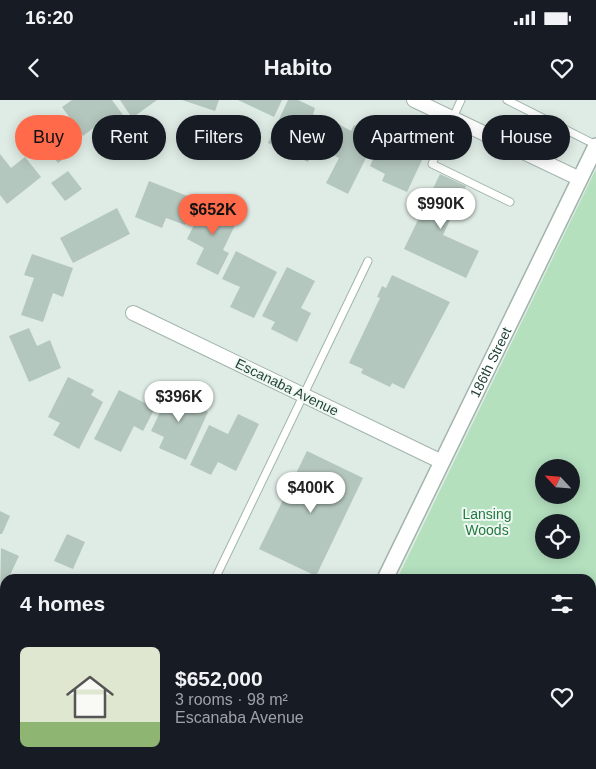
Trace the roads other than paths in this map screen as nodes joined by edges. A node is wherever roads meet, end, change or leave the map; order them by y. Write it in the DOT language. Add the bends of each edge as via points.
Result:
graph roads {
  1 [pos="414,100"];
  2 [pos="461,100"];
  3 [pos="507,100"];
  4 [pos="446,115"];
  5 [pos="454,115"];
  6 [pos="472,127"];
  7 [pos="596,145"];
  8 [pos="434,160"];
  9 [pos="580,179"];
  10 [pos="510,202"];
  11 [pos="368,261"];
  12 [pos="133,313"];
  13 [pos="304,395"];
  14 [pos="442,462"];
  15 [pos="218,574"];
  16 [pos="387,574"];
  1 -- 4 [label="street"];
  2 -- 5 [label="lane"];
  3 -- 7 [label="lane"];
  6 -- 9 [label="street"];
  7 -- 9 [label="street, 186th Street"];
  8 -- 10 [label="lane" via="432,164"];
  9 -- 14 [label="street, 186th Street"];
  11 -- 13 [label="lane"];
  12 -- 13 [label="street, Escanaba Avenue"];
  13 -- 14 [label="street, Escanaba Avenue"];
  13 -- 15 [label="lane"];
  14 -- 16 [label="street, 186th Street"];
}
